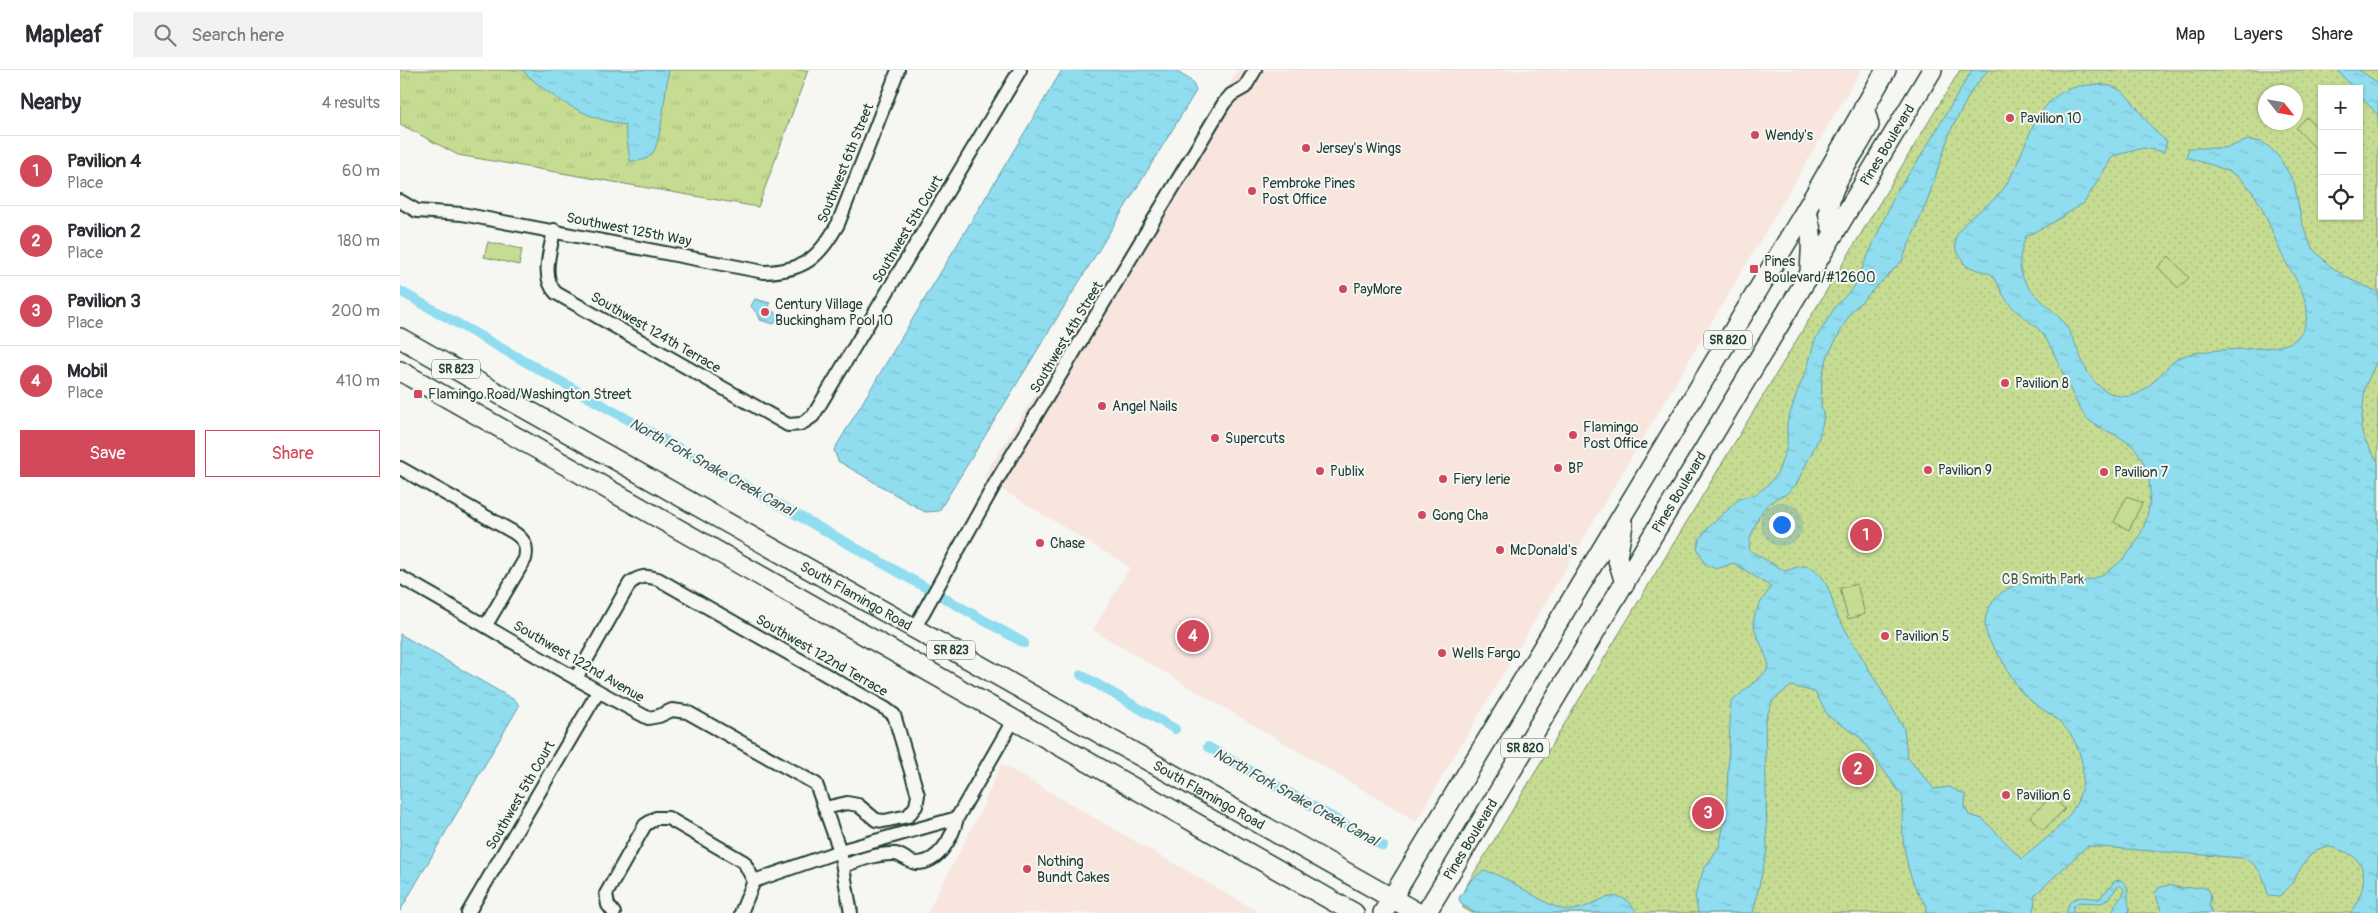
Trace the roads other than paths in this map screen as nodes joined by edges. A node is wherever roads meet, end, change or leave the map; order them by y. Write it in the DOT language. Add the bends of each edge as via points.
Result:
graph roads {
  1 [pos="898,70"];
  2 [pos="1020,70"];
  3 [pos="1255,70"];
  4 [pos="1886,70"];
  5 [pos="1932,70"];
  6 [pos="1864,107"];
  7 [pos="400,201"];
  8 [pos="1806,210"];
  9 [pos="554,230"];
  10 [pos="1835,232"];
  11 [pos="810,262"];
  12 [pos="1809,276"];
  13 [pos="400,338"];
  14 [pos="400,371"];
  15 [pos="801,424"];
  16 [pos="400,468"];
  17 [pos="1625,514"];
  18 [pos="400,576"];
  19 [pos="1625,583"];
  20 [pos="486,625"];
  21 [pos="914,629"];
  22 [pos="576,678"];
  23 [pos="598,692"];
  24 [pos="1014,719"];
  25 [pos="1170,774"];
  26 [pos="825,808"];
  27 [pos="957,818"];
  28 [pos="840,851"];
  29 [pos="843,866"];
  30 [pos="754,881"];
  31 [pos="1387,905"];
  32 [pos="611,909"];
  33 [pos="468,913"];
  34 [pos="741,913"];
  35 [pos="851,913"];
  36 [pos="1354,913"];
  37 [pos="1418,913"];
  38 [pos="1426,913"];
  1 -- 11 [label="street, Southwest 6th Street" via="838,224 825,247"];
  2 -- 15 [label="street, Southwest 5th Court" via="813,416"];
  3 -- 21 [label="street, Southwest 4th Street" via="1245,87 1224,103 997,480"];
  4 -- 6 [label="highway, SR 820"];
  5 -- 10 [label="highway, Pines Boulevard / SR 820"];
  6 -- 8 [label="highway, SR 820"];
  6 -- 10 [label="highway" via="1869,125 1829,201 1830,225"];
  7 -- 9 [label="street, Southwest 125th Way" via="417,211 462,214"];
  8 -- 12 [label="highway" via="1812,238"];
  8 -- 17 [label="highway, SR 820"];
  9 -- 11 [label="street, Southwest 125th Way" via="764,272 784,272"];
  9 -- 15 [label="street, Southwest 124th Terrace" via="547,276 556,293 788,425"];
  10 -- 12 [label="highway, Pines Boulevard / SR 820"];
  12 -- 19 [label="highway, Pines Boulevard / SR 820"];
  13 -- 21 [label="highway, South Flamingo Road / SR 823"];
  14 -- 24 [label="highway, South Flamingo Road / SR 823"];
  16 -- 20 [label="street" via="520,537 527,550 525,559"];
  17 -- 19 [label="highway" via="1617,557"];
  17 -- 31 [label="highway, SR 820"];
  18 -- 20 [label="street, Southwest 122nd Avenue"];
  19 -- 38 [label="highway, Pines Boulevard / SR 820"];
  20 -- 22 [label="street, Southwest 122nd Avenue" via="537,658"];
  21 -- 25 [label="highway, South Flamingo Road / SR 823"];
  22 -- 23 [label="street, Southwest 122nd Avenue"];
  22 -- 26 [label="street, Southwest 122nd Terrace" via="630,583 639,576 658,579 894,715 918,795 916,806 908,816 884,821 876,820 858,805 847,803"];
  23 -- 26 [label="street, Southwest 122nd Avenue" via="648,718 672,710 687,712 816,784"];
  23 -- 33 [label="street, Southwest 5th Court"];
  24 -- 25 [label="highway" via="1024,713 1039,714 1134,768"];
  24 -- 27 [label="street"];
  24 -- 36 [label="highway, South Flamingo Road / SR 823"];
  25 -- 31 [label="highway, South Flamingo Road / SR 823"];
  26 -- 28 [label="street, Southwest 122nd Avenue"];
  27 -- 28 [label="street"];
  27 -- 29 [label="street" via="954,833 945,846 925,862 908,861 898,854 887,854"];
  28 -- 29 [label="street, Southwest 122nd Avenue"];
  28 -- 30 [label="street"];
  29 -- 35 [label="street, Southwest 122nd Avenue"];
  30 -- 32 [label="street" via="744,862 668,818 656,818 645,825 606,894"];
  30 -- 34 [label="street"];
  31 -- 37 [label="highway, SR 823"];
}
